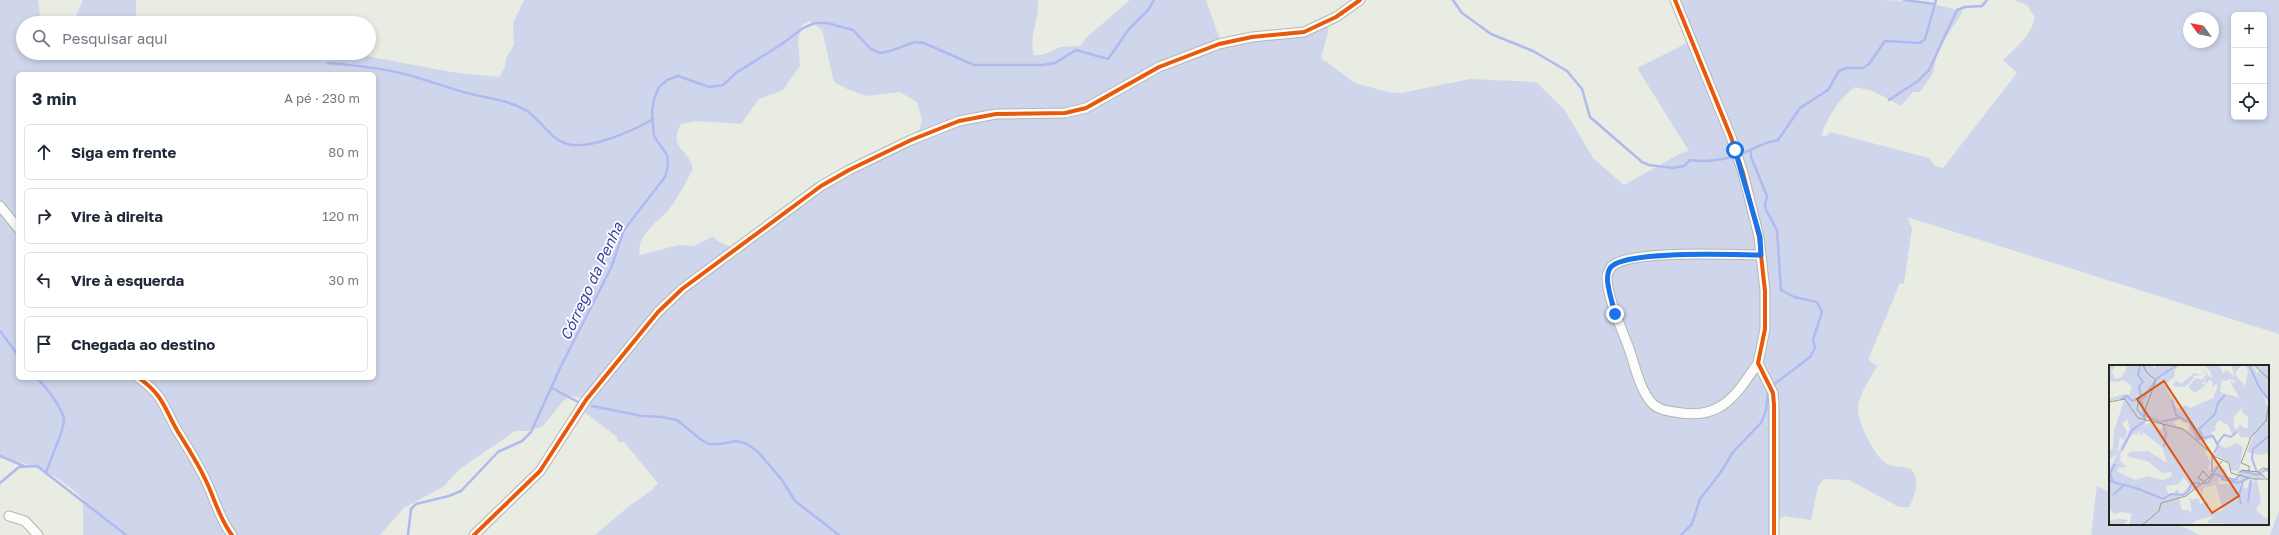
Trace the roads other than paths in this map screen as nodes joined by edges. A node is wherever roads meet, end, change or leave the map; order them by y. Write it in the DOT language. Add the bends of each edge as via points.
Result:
graph roads {
  1 [pos="1360,0"];
  2 [pos="1675,0"];
  3 [pos="0,206"];
  4 [pos="16,226"];
  5 [pos="1761,255"];
  6 [pos="1758,363"];
  7 [pos="141,380"];
  8 [pos="9,516"];
  9 [pos="38,535"];
  10 [pos="232,535"];
  11 [pos="474,535"];
  12 [pos="1774,535"];
  1 -- 11 [label="street" via="1336,17 1304,32 1252,37 1219,44 1159,67 1086,108 1065,114 996,114 959,121 911,140 821,186 682,289 658,312 586,400 540,471"];
  2 -- 5 [label="street" via="1739,160 1760,237"];
  3 -- 4 [label="street"];
  5 -- 6 [label="street" via="1765,291 1765,329"];
  5 -- 6 [label="street" via="1651,256 1621,261 1611,267 1607,276 1615,314 1641,385 1651,403 1662,410 1700,414 1719,409 1731,400"];
  6 -- 12 [label="street" via="1773,393"];
  7 -- 10 [label="street" via="159,395 168,408"];
  8 -- 9 [label="street" via="25,521"];
}
